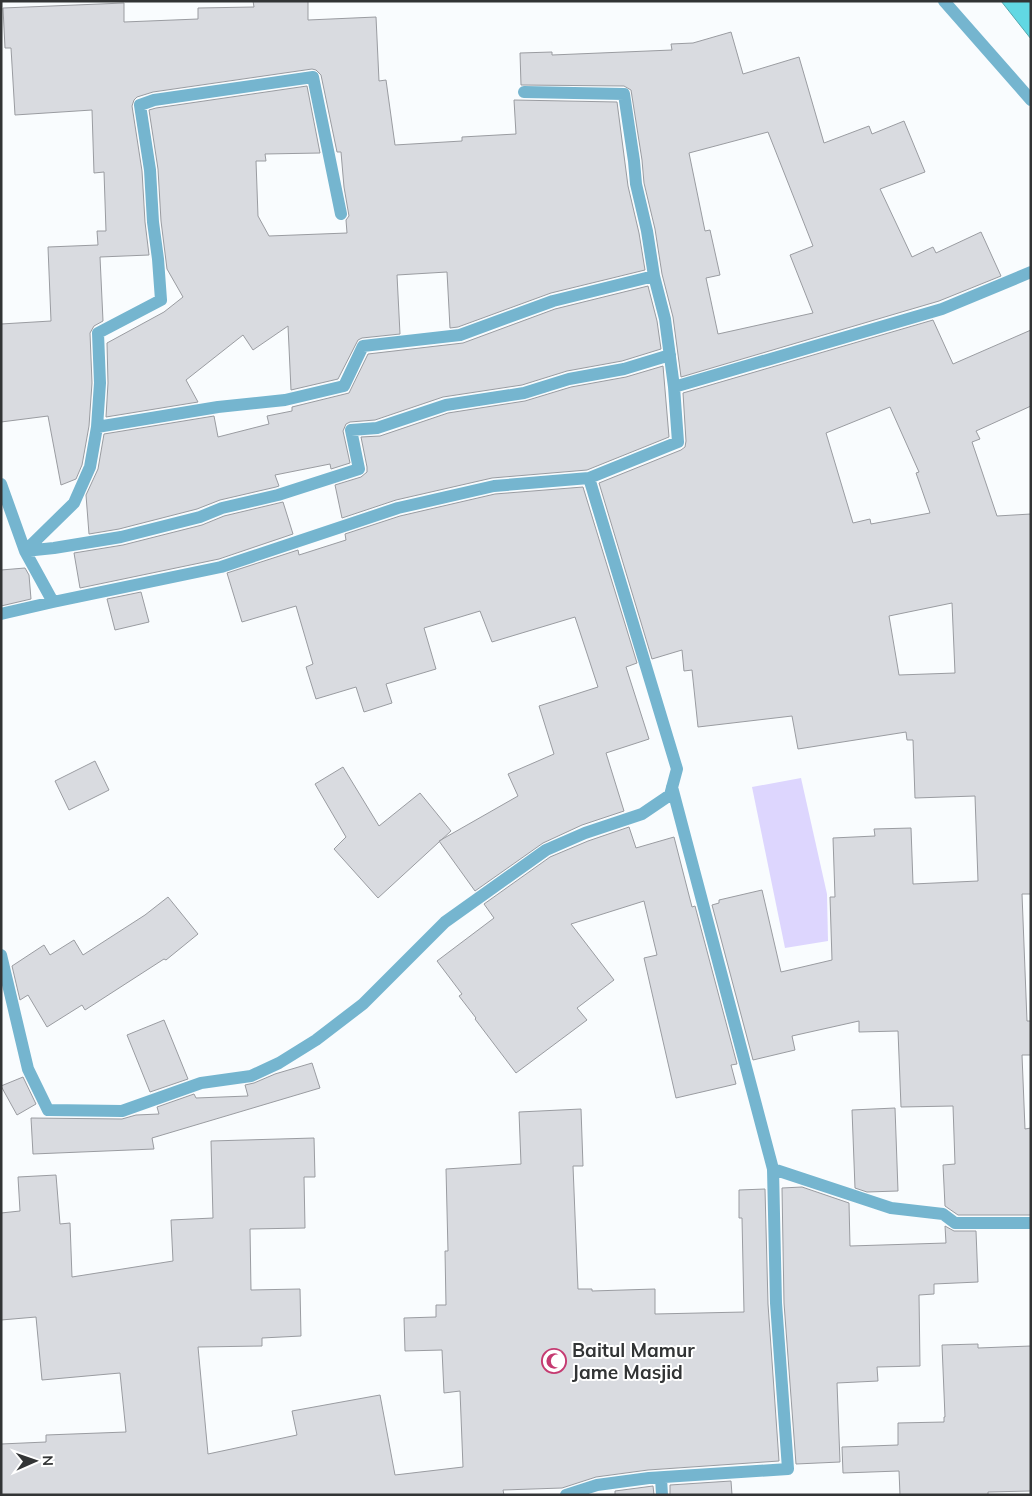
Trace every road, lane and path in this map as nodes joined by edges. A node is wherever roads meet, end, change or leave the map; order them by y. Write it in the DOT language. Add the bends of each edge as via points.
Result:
graph roads {
  1 [pos="944,1"];
  2 [pos="524,92"];
  3 [pos="1031,100"];
  4 [pos="341,214"];
  5 [pos="1031,272"];
  6 [pos="654,276"];
  7 [pos="670,355"];
  8 [pos="674,387"];
  9 [pos="97,427"];
  10 [pos="589,478"];
  11 [pos="1,484"];
  12 [pos="26,551"];
  13 [pos="53,602"];
  14 [pos="1,614"];
  15 [pos="672,787"];
  16 [pos="1,955"];
  17 [pos="773,1170"];
  18 [pos="1031,1222"];
  19 [pos="661,1478"];
  20 [pos="566,1495"];
  21 [pos="662,1495"];
  1 -- 3 [label="street"];
  2 -- 6 [label="street" via="624,94 636,184"];
  4 -- 9 [label="street" via="313,77 154,100 140,105 150,170 161,300 98,333 100,383"];
  5 -- 8 [label="street" via="942,309"];
  6 -- 7 [label="street"];
  6 -- 9 [label="street" via="553,301 460,335 363,346 344,386 284,400 218,407"];
  7 -- 8 [label="street"];
  7 -- 12 [label="street" via="524,392 446,405 377,428 351,430 359,469 278,495 222,508 200,518 121,537"];
  8 -- 10 [label="street" via="678,442"];
  9 -- 12 [label="street" via="90,467 74,503"];
  10 -- 13 [label="street" via="494,486 398,508 221,567"];
  10 -- 15 [label="street" via="676,769"];
  11 -- 12 [label="street"];
  12 -- 13 [label="street"];
  13 -- 14 [label="street"];
  15 -- 16 [label="street" via="670,795 642,814 546,850 445,922 363,1004 279,1063 250,1076 202,1084 122,1111 48,1110 28,1069"];
  15 -- 17 [label="street"];
  17 -- 18 [label="street" via="891,1208 943,1214 955,1223"];
  17 -- 19 [label="street" via="776,1303 788,1469"];
  19 -- 20 [label="street" via="597,1485"];
  19 -- 21 [label="street"];
}
